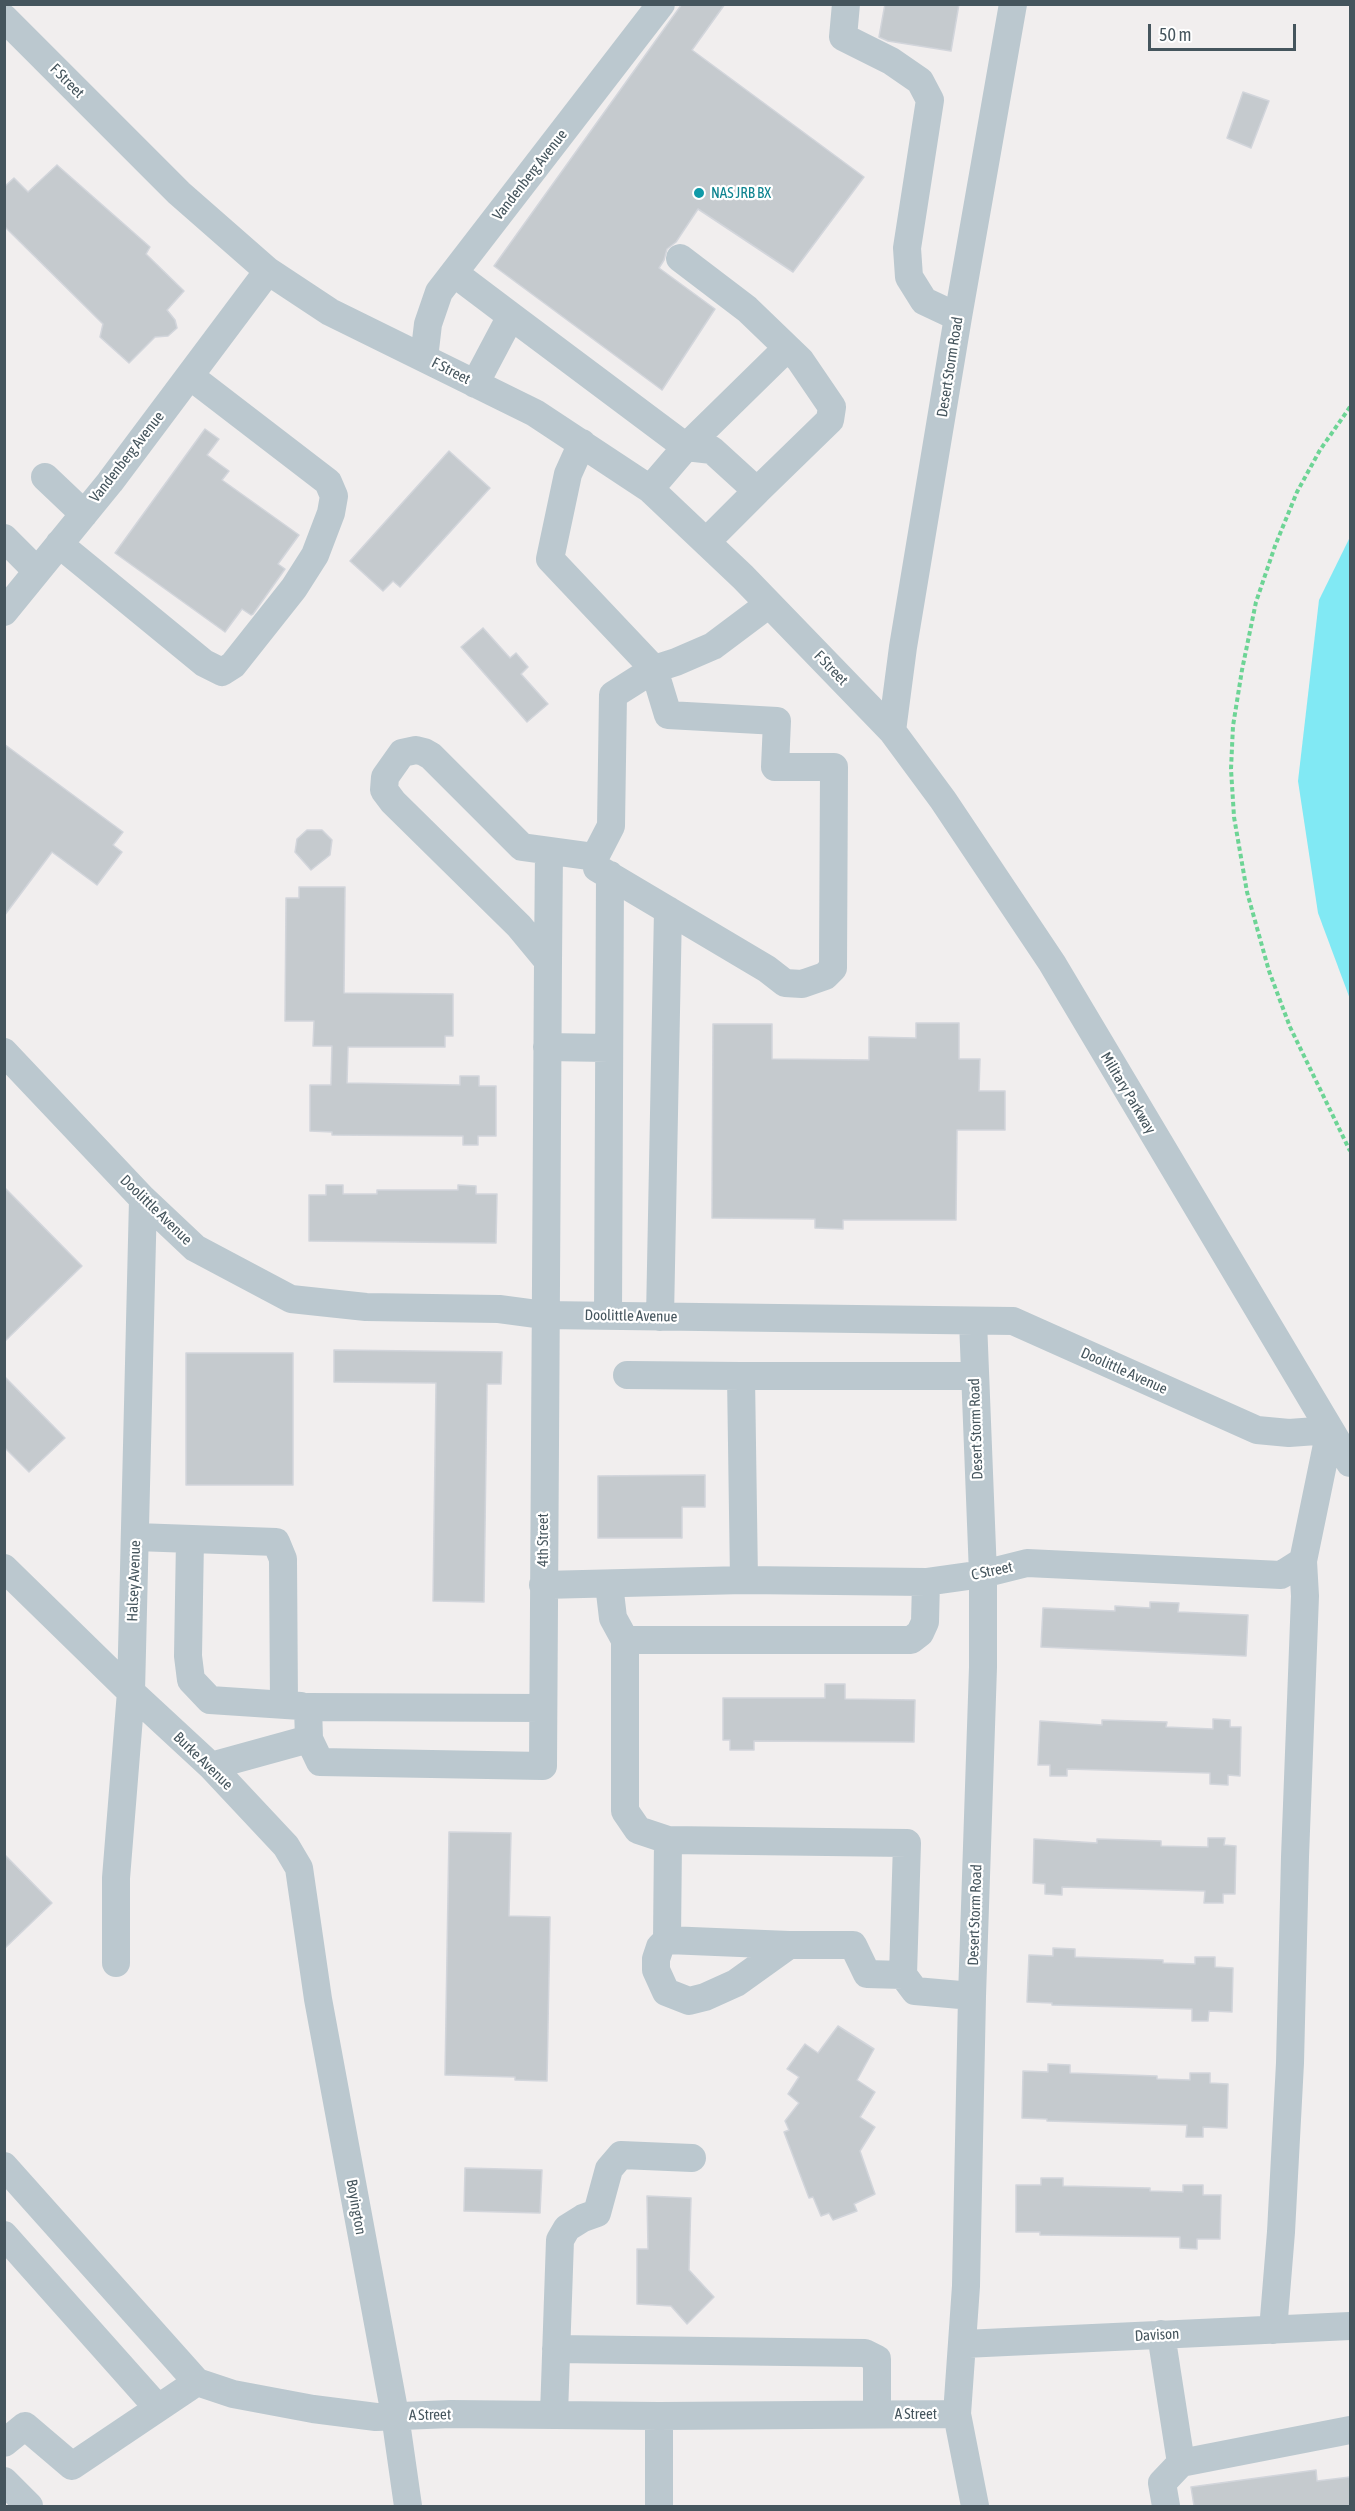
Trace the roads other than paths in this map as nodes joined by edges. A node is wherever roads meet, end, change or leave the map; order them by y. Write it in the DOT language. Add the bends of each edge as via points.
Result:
graph roads {
  1 [pos="662,4"];
  2 [pos="846,4"];
  3 [pos="1013,4"];
  4 [pos="4,18"];
  5 [pos="680,258"];
  6 [pos="268,271"];
  7 [pos="454,273"];
  8 [pos="510,316"];
  9 [pos="958,317"];
  10 [pos="788,348"];
  11 [pos="424,358"];
  12 [pos="190,376"];
  13 [pos="475,384"];
  14 [pos="582,443"];
  15 [pos="686,447"];
  16 [pos="45,477"];
  17 [pos="650,489"];
  18 [pos="758,491"];
  19 [pos="84,514"];
  20 [pos="4,538"];
  21 [pos="706,542"];
  22 [pos="58,544"];
  23 [pos="37,571"];
  24 [pos="769,604"];
  25 [pos="4,612"];
  26 [pos="654,669"];
  27 [pos="892,731"];
  28 [pos="549,851"];
  29 [pos="602,866"];
  30 [pos="668,910"];
  31 [pos="548,961"];
  32 [pos="548,1047"];
  33 [pos="608,1048"];
  34 [pos="6,1056"];
  35 [pos="143,1199"];
  36 [pos="544,1315"];
  37 [pos="608,1316"];
  38 [pos="660,1317"];
  39 [pos="973,1321"];
  40 [pos="627,1375"];
  41 [pos="741,1376"];
  42 [pos="974,1376"];
  43 [pos="1330,1430"];
  44 [pos="1350,1463"];
  45 [pos="136,1537"];
  46 [pos="190,1540"];
  47 [pos="1303,1561"];
  48 [pos="4,1568"];
  49 [pos="982,1574"];
  50 [pos="744,1580"];
  51 [pos="926,1582"];
  52 [pos="609,1584"];
  53 [pos="543,1585"];
  54 [pos="625,1640"];
  55 [pos="131,1692"];
  56 [pos="296,1705"];
  57 [pos="543,1707"];
  58 [pos="309,1739"];
  59 [pos="211,1766"];
  60 [pos="668,1840"];
  61 [pos="667,1940"];
  62 [pos="789,1945"];
  63 [pos="116,1963"];
  64 [pos="903,1975"];
  65 [pos="972,1996"];
  66 [pos="318,1999"];
  67 [pos="692,2157"];
  68 [pos="4,2166"];
  69 [pos="4,2235"];
  70 [pos="1350,2326"];
  71 [pos="1273,2330"];
  72 [pos="1161,2334"];
  73 [pos="964,2344"];
  74 [pos="556,2349"];
  75 [pos="197,2382"];
  76 [pos="158,2408"];
  77 [pos="877,2413"];
  78 [pos="554,2414"];
  79 [pos="957,2414"];
  80 [pos="394,2415"];
  81 [pos="659,2416"];
  82 [pos="1350,2430"];
  83 [pos="4,2443"];
  84 [pos="1181,2463"];
  85 [pos="4,2481"];
  86 [pos="29,2506"];
  87 [pos="408,2506"];
  88 [pos="659,2506"];
  89 [pos="975,2506"];
  90 [pos="1166,2506"];
  1 -- 7 [label="street, Vandenberg Avenue"];
  2 -- 9 [label="street" via="843,37 920,81 930,100 907,248 909,277 924,301"];
  3 -- 9 [label="street, Desert Storm Road"];
  4 -- 6 [label="street, F Street" via="179,193"];
  5 -- 10 [label="street" via="747,309"];
  6 -- 11 [label="street, F Street" via="330,312"];
  6 -- 12 [label="street, Vandenberg Avenue"];
  7 -- 8 [label="street"];
  7 -- 11 [label="street, Vandenberg Avenue" via="433,306"];
  8 -- 13 [label="street"];
  8 -- 15 [label="street"];
  9 -- 27 [label="street, Desert Storm Road"];
  10 -- 15 [label="street"];
  10 -- 18 [label="street" via="832,406 830,420"];
  11 -- 13 [label="street, F Street"];
  12 -- 19 [label="street, Vandenberg Avenue"];
  12 -- 22 [label="street" via="328,482 334,496 331,513 315,555 294,588 233,665 222,672 204,663"];
  13 -- 14 [label="street, F Street" via="536,413"];
  14 -- 17 [label="street, F Street"];
  14 -- 26 [label="street" via="568,474 550,559"];
  15 -- 17 [label="street"];
  15 -- 18 [label="street" via="712,450"];
  16 -- 19 [label="street"];
  17 -- 21 [label="street, F Street"];
  18 -- 21 [label="street"];
  19 -- 22 [label="street, Vandenberg Avenue"];
  20 -- 23 [label="street"];
  21 -- 24 [label="street, F Street"];
  22 -- 23 [label="street, Vandenberg Avenue"];
  23 -- 25 [label="street, Vandenberg Avenue"];
  24 -- 26 [label="street" via="713,646"];
  24 -- 27 [label="street, F Street"];
  26 -- 29 [label="street" via="614,694 611,826"];
  26 -- 30 [label="street" via="668,715 777,720 775,767 834,768 833,968 813,981 785,983"];
  27 -- 43 [label="street, Military Parkway" via="1052,963"];
  28 -- 29 [label="street"];
  28 -- 31 [label="street, 4th Street"];
  28 -- 31 [label="street" via="522,847 424,752 402,753 385,777 384,790 393,802 519,926"];
  29 -- 30 [label="street"];
  29 -- 33 [label="street"];
  30 -- 38 [label="street"];
  31 -- 32 [label="street, 4th Street"];
  32 -- 33 [label="street"];
  32 -- 36 [label="street, 4th Street"];
  33 -- 37 [label="street"];
  34 -- 35 [label="street, Doolittle Avenue"];
  35 -- 36 [label="street, Doolittle Avenue" via="195,1248 291,1299 366,1307 499,1309"];
  35 -- 45 [label="street, Halsey Avenue"];
  36 -- 37 [label="street, Doolittle Avenue"];
  36 -- 53 [label="street, 4th Street"];
  37 -- 38 [label="street, Doolittle Avenue"];
  38 -- 39 [label="street, Doolittle Avenue"];
  39 -- 42 [label="street, Desert Storm Road"];
  39 -- 43 [label="street, Doolittle Avenue" via="1013,1321 1257,1430"];
  40 -- 41 [label="street"];
  41 -- 42 [label="street"];
  41 -- 50 [label="street"];
  42 -- 49 [label="street, Desert Storm Road"];
  43 -- 44 [label="street, Military Parkway"];
  43 -- 47 [label="street"];
  45 -- 46 [label="street"];
  45 -- 55 [label="street, Halsey Avenue"];
  46 -- 56 [label="street" via="276,1542 283,1559"];
  46 -- 56 [label="street" via="191,1680 210,1700"];
  47 -- 49 [label="street, C Street" via="1281,1575 1027,1563"];
  47 -- 71 [label="street" via="1290,2063"];
  48 -- 55 [label="street, Burke Avenue"];
  49 -- 51 [label="street, C Street"];
  49 -- 65 [label="street, Desert Storm Road" via="983,1667"];
  50 -- 51 [label="street, C Street"];
  50 -- 52 [label="street, C Street"];
  51 -- 54 [label="street" via="925,1622 911,1640"];
  52 -- 53 [label="street, C Street"];
  52 -- 54 [label="street" via="613,1618"];
  53 -- 57 [label="street, 4th Street"];
  54 -- 60 [label="street" via="625,1811 638,1830"];
  55 -- 59 [label="street, Burke Avenue"];
  55 -- 63 [label="street, Halsey Avenue" via="116,1878"];
  56 -- 57 [label="street"];
  56 -- 58 [label="street"];
  57 -- 58 [label="street, 4th Street" via="543,1766 320,1762"];
  58 -- 59 [label="street"];
  59 -- 66 [label="street, Burke Avenue" via="294,1858"];
  60 -- 61 [label="street"];
  60 -- 64 [label="street" via="907,1843"];
  61 -- 62 [label="street"];
  61 -- 62 [label="street" via="660,1947 656,1970 666,1992 690,2001 736,1983"];
  62 -- 64 [label="street" via="853,1945 867,1974"];
  64 -- 65 [label="street" via="915,1991"];
  65 -- 73 [label="street, Desert Storm Road"];
  66 -- 80 [label="street, Boyington"];
  67 -- 74 [label="street" via="621,2155 609,2169 597,2213 567,2228 560,2240"];
  68 -- 75 [label="street, A Street"];
  69 -- 76 [label="street"];
  70 -- 71 [label="street, Davison"];
  71 -- 72 [label="street, Davison"];
  72 -- 73 [label="street, Davison"];
  72 -- 84 [label="street"];
  73 -- 79 [label="street, Desert Storm Road"];
  74 -- 77 [label="street" via="865,2353 877,2358"];
  74 -- 78 [label="street"];
  75 -- 76 [label="street"];
  75 -- 80 [label="street, A Street" via="233,2394 313,2409 376,2417"];
  76 -- 83 [label="street" via="72,2466 26,2426"];
  77 -- 79 [label="street, A Street"];
  77 -- 81 [label="street, A Street"];
  78 -- 80 [label="street, A Street"];
  78 -- 81 [label="street, A Street"];
  79 -- 89 [label="street, Desert Storm Road"];
  80 -- 87 [label="street, Boyington"];
  81 -- 88 [label="street"];
  82 -- 84 [label="street"];
  84 -- 90 [label="street" via="1162,2483"];
  85 -- 86 [label="street"];
}
